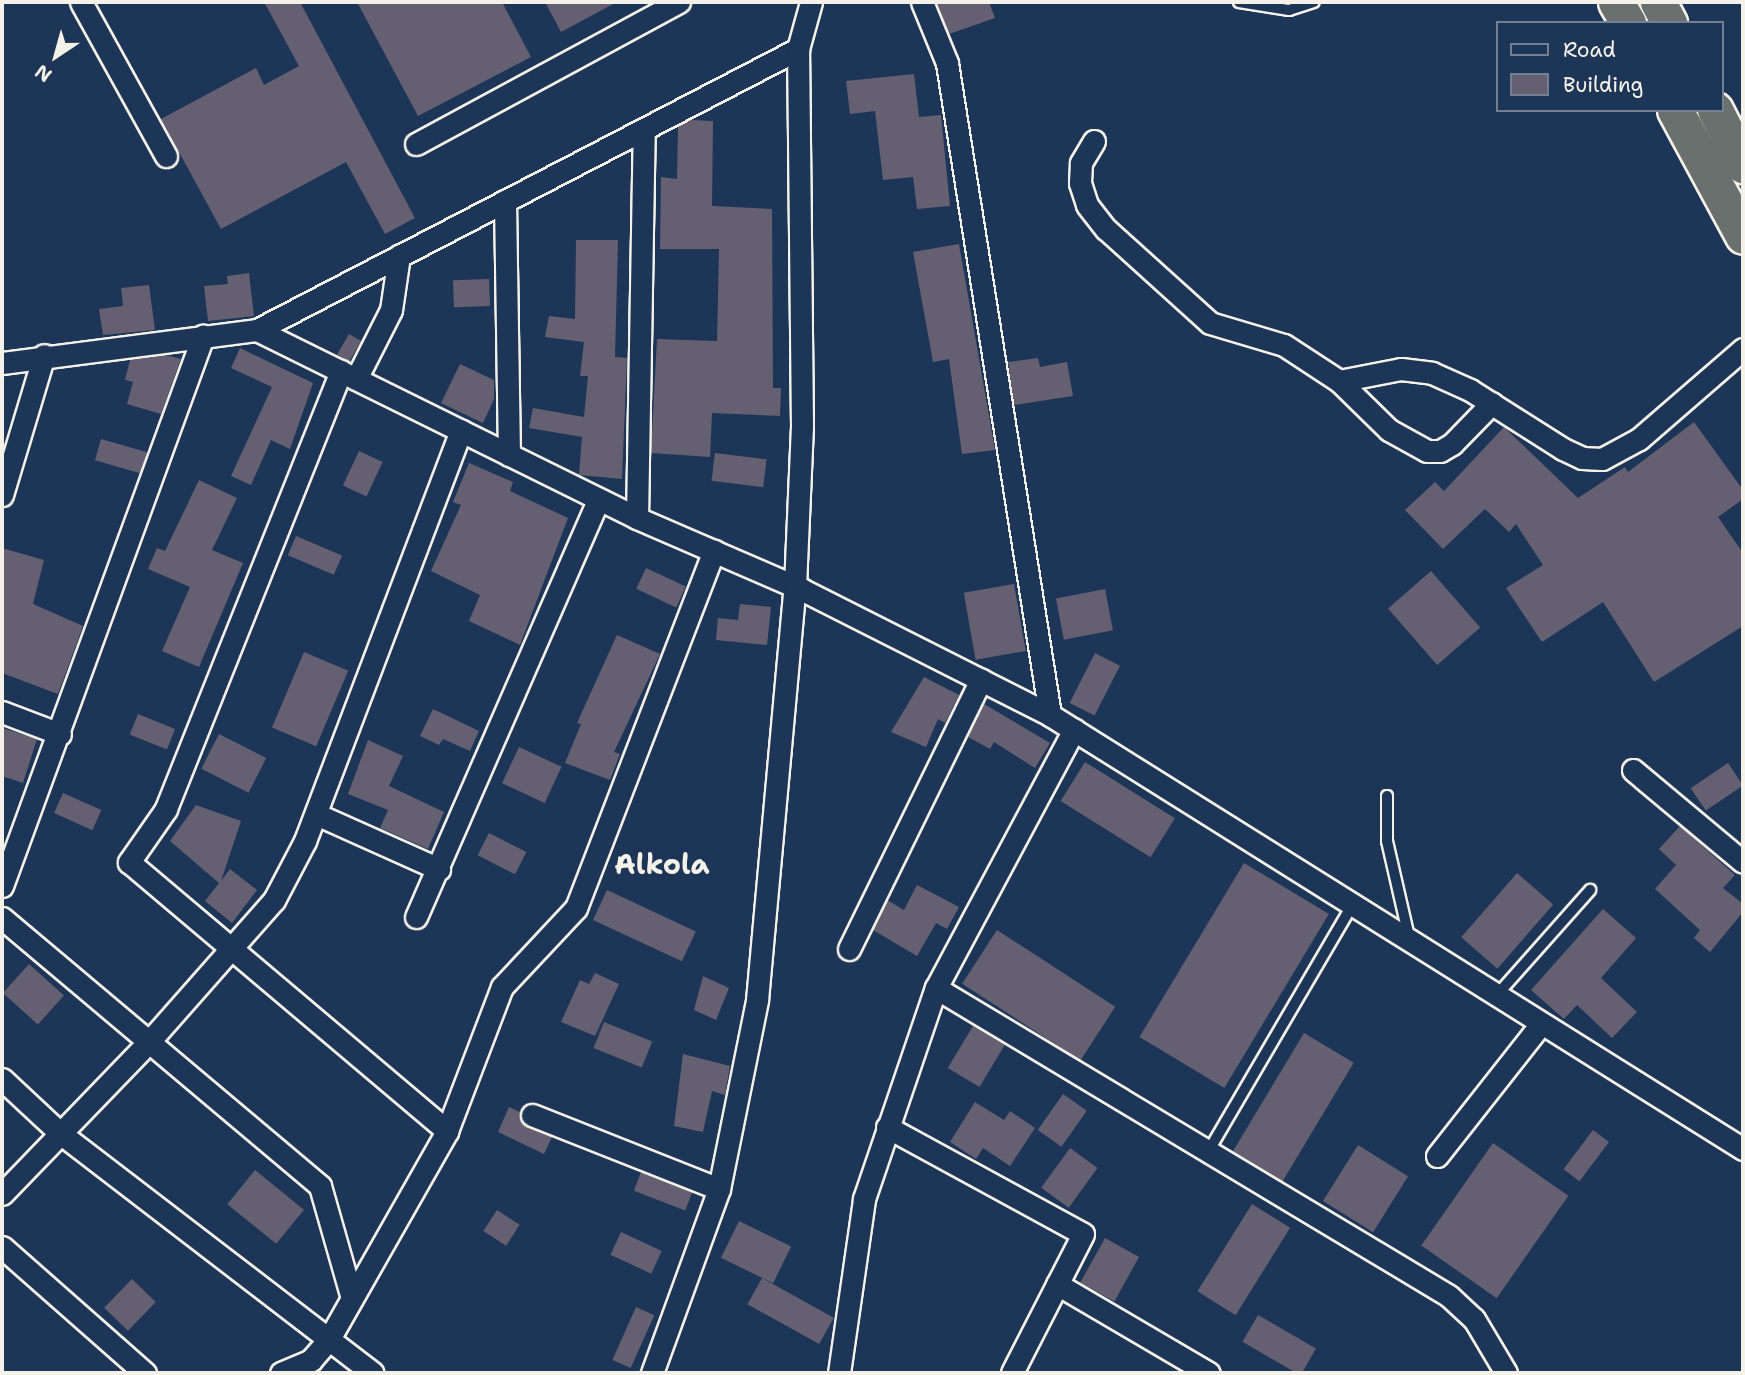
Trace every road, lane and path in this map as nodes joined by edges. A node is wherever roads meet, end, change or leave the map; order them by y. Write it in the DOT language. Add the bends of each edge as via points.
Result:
graph roads {
  1 [pos="81,2"];
  2 [pos="679,2"];
  3 [pos="811,2"];
  4 [pos="922,2"];
  5 [pos="1239,2"];
  6 [pos="1314,2"];
  7 [pos="1616,2"];
  8 [pos="1658,2"];
  9 [pos="1627,21"];
  10 [pos="1668,21"];
  11 [pos="798,49"];
  12 [pos="1676,112"];
  13 [pos="1716,112"];
  14 [pos="644,129"];
  15 [pos="1094,141"];
  16 [pos="416,144"];
  17 [pos="166,156"];
  18 [pos="1743,165"];
  19 [pos="505,201"];
  20 [pos="1743,236"];
  21 [pos="399,256"];
  22 [pos="257,330"];
  23 [pos="203,336"];
  24 [pos="1743,349"];
  25 [pos="44,355"];
  26 [pos="2,363"];
  27 [pos="348,375"];
  28 [pos="1339,381"];
  29 [pos="1492,403"];
  30 [pos="461,431"];
  31 [pos="509,455"];
  32 [pos="2,495"];
  33 [pos="598,499"];
  34 [pos="637,518"];
  35 [pos="714,551"];
  36 [pos="795,586"];
  37 [pos="981,680"];
  38 [pos="2,712"];
  39 [pos="1050,715"];
  40 [pos="1074,730"];
  41 [pos="60,734"];
  42 [pos="1633,770"];
  43 [pos="1387,796"];
  44 [pos="316,814"];
  45 [pos="1743,863"];
  46 [pos="439,869"];
  47 [pos="2,886"];
  48 [pos="1590,890"];
  49 [pos="1352,906"];
  50 [pos="416,917"];
  51 [pos="2,918"];
  52 [pos="1410,942"];
  53 [pos="849,949"];
  54 [pos="231,952"];
  55 [pos="936,988"];
  56 [pos="1496,996"];
  57 [pos="1541,1024"];
  58 [pos="147,1044"];
  59 [pos="2,1079"];
  60 [pos="532,1115"];
  61 [pos="887,1127"];
  62 [pos="447,1131"];
  63 [pos="60,1133"];
  64 [pos="1743,1149"];
  65 [pos="1208,1152"];
  66 [pos="1437,1156"];
  67 [pos="719,1188"];
  68 [pos="2,1194"];
  69 [pos="2,1247"];
  70 [pos="1057,1284"];
  71 [pos="352,1298"];
  72 [pos="329,1339"];
  73 [pos="145,1373"];
  74 [pos="281,1373"];
  75 [pos="373,1373"];
  76 [pos="652,1373"];
  77 [pos="839,1373"];
  78 [pos="1012,1373"];
  79 [pos="1209,1373"];
  80 [pos="1506,1373"];
  1 -- 17 [label="street"];
  2 -- 16 [label="street"];
  3 -- 11 [label="street"];
  4 -- 39 [label="street" via="947,63"];
  5 -- 6 [label="lane" via="1289,10"];
  7 -- 9 [label="highway"];
  8 -- 10 [label="highway"];
  11 -- 14 [label="street"];
  11 -- 36 [label="street" via="802,426"];
  12 -- 20 [label="highway"];
  13 -- 18 [label="highway"];
  14 -- 19 [label="street"];
  14 -- 34 [label="street"];
  15 -- 28 [label="street" via="1081,163 1080,183 1087,205 1106,229 1210,323 1284,345"];
  19 -- 21 [label="street"];
  19 -- 31 [label="street"];
  21 -- 22 [label="street"];
  21 -- 27 [label="street" via="391,310"];
  22 -- 23 [label="street"];
  22 -- 27 [label="street"];
  23 -- 25 [label="street"];
  23 -- 41 [label="street"];
  24 -- 29 [label="street" via="1640,439 1602,459 1582,458 1563,449"];
  25 -- 26 [label="street"];
  25 -- 32 [label="street"];
  27 -- 30 [label="street"];
  27 -- 54 [label="street" via="166,809 130,862"];
  28 -- 29 [label="street" via="1415,370 1450,379"];
  28 -- 29 [label="street" via="1389,430 1427,451 1440,451 1452,444"];
  30 -- 31 [label="street"];
  30 -- 44 [label="street"];
  31 -- 33 [label="street"];
  33 -- 34 [label="street"];
  33 -- 46 [label="street"];
  34 -- 35 [label="street"];
  35 -- 36 [label="street"];
  35 -- 62 [label="street" via="576,908 502,987"];
  36 -- 37 [label="street"];
  36 -- 67 [label="street" via="757,1000"];
  37 -- 39 [label="street"];
  37 -- 53 [label="street"];
  38 -- 41 [label="street"];
  39 -- 40 [label="street"];
  40 -- 49 [label="street"];
  40 -- 55 [label="street"];
  41 -- 47 [label="street"];
  42 -- 45 [label="street"];
  43 -- 52 [label="lane" via="1387,841"];
  44 -- 46 [label="street"];
  44 -- 54 [label="street" via="274,900"];
  46 -- 50 [label="street"];
  48 -- 56 [label="lane"];
  49 -- 52 [label="street"];
  49 -- 65 [label="lane"];
  51 -- 58 [label="street"];
  52 -- 56 [label="street"];
  54 -- 58 [label="street"];
  54 -- 62 [label="street"];
  55 -- 61 [label="street"];
  55 -- 65 [label="street"];
  56 -- 57 [label="street"];
  57 -- 64 [label="street"];
  57 -- 66 [label="street"];
  58 -- 63 [label="street"];
  58 -- 71 [label="street" via="320,1186"];
  59 -- 63 [label="street"];
  60 -- 67 [label="street"];
  61 -- 70 [label="street" via="1083,1234"];
  61 -- 77 [label="street" via="864,1199"];
  62 -- 71 [label="street"];
  63 -- 68 [label="street"];
  63 -- 72 [label="street"];
  65 -- 80 [label="street" via="1449,1296 1474,1319"];
  67 -- 76 [label="street"];
  69 -- 73 [label="street"];
  70 -- 78 [label="street"];
  70 -- 79 [label="street"];
  71 -- 72 [label="street"];
  72 -- 74 [label="street" via="310,1360"];
  72 -- 75 [label="street"];
}
